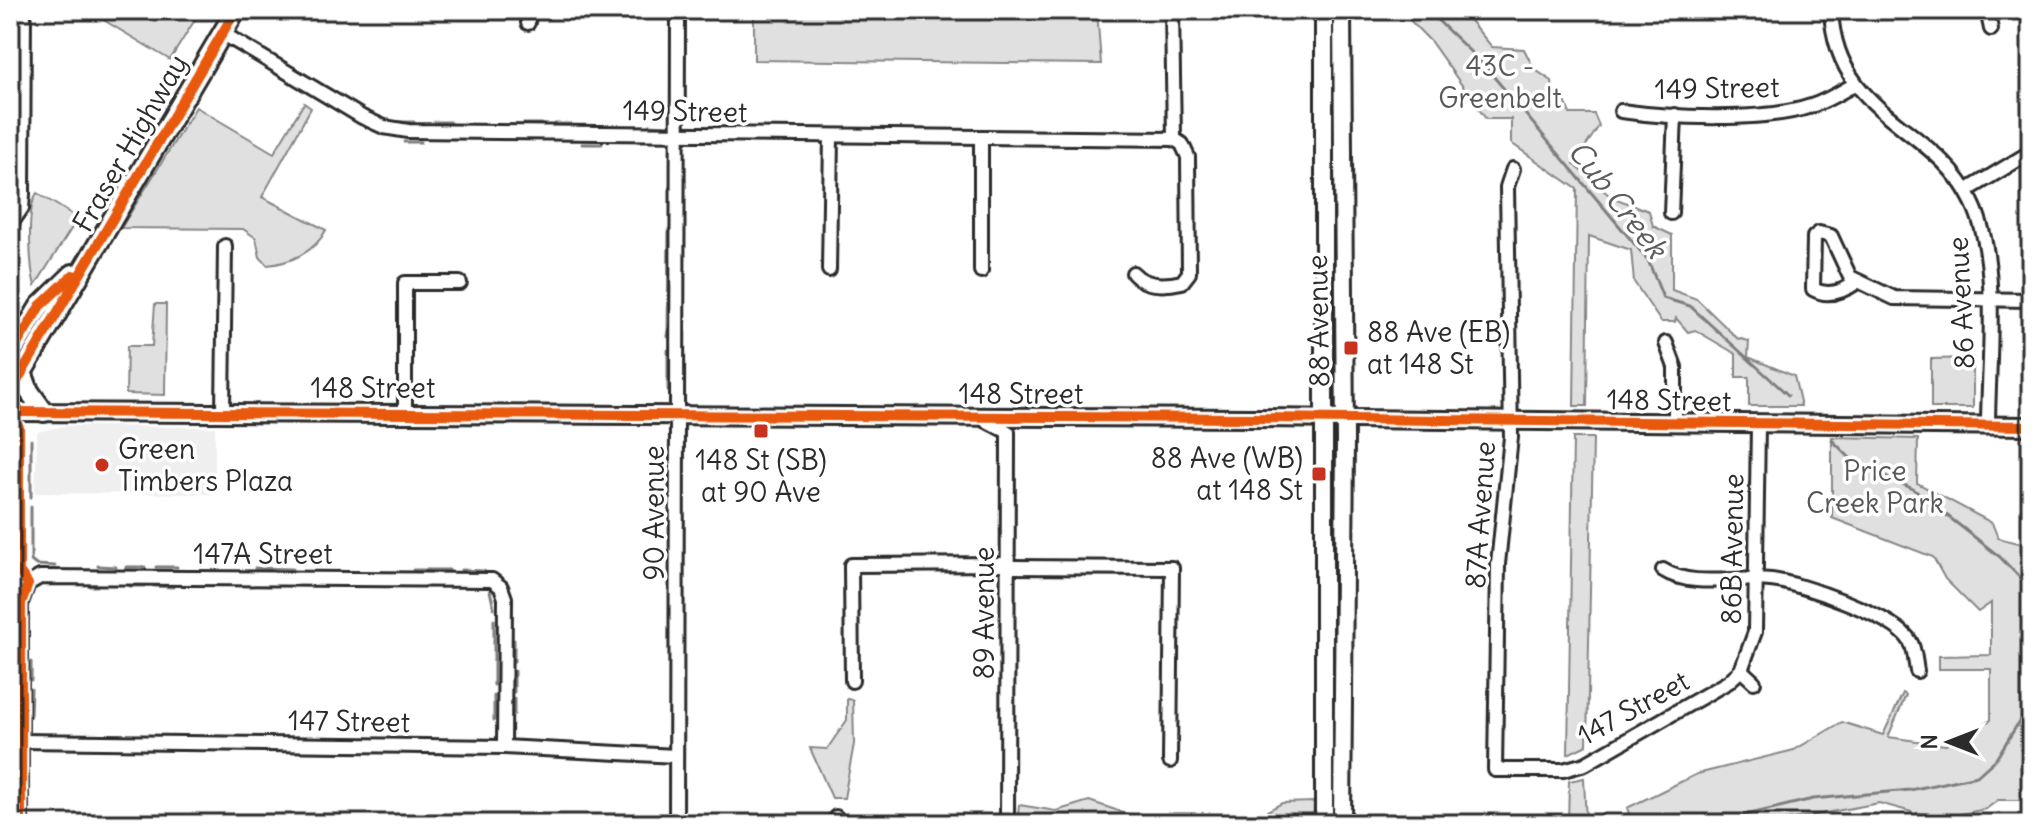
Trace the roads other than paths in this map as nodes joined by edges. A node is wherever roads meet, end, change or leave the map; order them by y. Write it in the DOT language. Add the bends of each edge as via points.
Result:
graph roads {
  1 [pos="24,10"];
  2 [pos="236,10"];
  3 [pos="678,10"];
  4 [pos="1172,10"];
  5 [pos="1324,10"];
  6 [pos="1342,10"];
  7 [pos="1831,10"];
  8 [pos="1987,10"];
  9 [pos="1991,29"];
  10 [pos="222,33"];
  11 [pos="1855,84"];
  12 [pos="1621,111"];
  13 [pos="1675,115"];
  14 [pos="678,135"];
  15 [pos="831,136"];
  16 [pos="981,137"];
  17 [pos="1174,139"];
  18 [pos="2031,152"];
  19 [pos="1513,169"];
  20 [pos="1966,191"];
  21 [pos="1671,213"];
  22 [pos="13,222"];
  23 [pos="225,246"];
  24 [pos="90,258"];
  25 [pos="829,270"];
  26 [pos="981,271"];
  27 [pos="1133,273"];
  28 [pos="1857,282"];
  29 [pos="460,283"];
  30 [pos="1989,300"];
  31 [pos="2031,300"];
  32 [pos="1666,343"];
  33 [pos="10,356"];
  34 [pos="22,372"];
  35 [pos="10,393"];
  36 [pos="10,412"];
  37 [pos="44,412"];
  38 [pos="223,412"];
  39 [pos="405,412"];
  40 [pos="678,415"];
  41 [pos="981,418"];
  42 [pos="1327,419"];
  43 [pos="1345,419"];
  44 [pos="1510,423"];
  45 [pos="1675,424"];
  46 [pos="1758,425"];
  47 [pos="1988,426"];
  48 [pos="2031,426"];
  49 [pos="1008,566"];
  50 [pos="1663,570"];
  51 [pos="1756,579"];
  52 [pos="1741,670"];
  53 [pos="1917,671"];
  54 [pos="852,681"];
  55 [pos="1754,682"];
  56 [pos="21,741"];
  57 [pos="504,747"];
  58 [pos="676,756"];
  59 [pos="1170,761"];
  60 [pos="1495,770"];
  61 [pos="21,824"];
  62 [pos="676,824"];
  63 [pos="1007,824"];
  64 [pos="1324,824"];
  65 [pos="1342,824"];
  1 -- 22 [label="street" via="23,194"];
  2 -- 10 [label="main road, Fraser Highway"];
  3 -- 14 [label="street, 90 Avenue"];
  4 -- 17 [label="street"];
  5 -- 42 [label="street, 88 Avenue"];
  6 -- 43 [label="street, 88 Avenue"];
  7 -- 11 [label="street" via="1837,42"];
  8 -- 9 [label="street"];
  10 -- 14 [label="street, 149 Street" via="390,129"];
  10 -- 24 [label="main road, Fraser Highway"];
  11 -- 13 [label="street, 149 Street" via="1812,106 1783,113"];
  11 -- 20 [label="street, 86 Avenue" via="1943,163"];
  12 -- 13 [label="street, 149 Street"];
  13 -- 21 [label="street"];
  14 -- 15 [label="street, 149 Street"];
  14 -- 40 [label="street, 90 Avenue"];
  15 -- 16 [label="street, 149 Street"];
  15 -- 25 [label="street"];
  16 -- 17 [label="street, 149 Street"];
  16 -- 26 [label="street"];
  17 -- 27 [label="street" via="1188,157 1189,273 1182,282 1161,284 1142,282"];
  18 -- 20 [label="street"];
  19 -- 44 [label="street, 87A Avenue" via="1507,187"];
  20 -- 30 [label="street, 86 Avenue" via="1985,238"];
  23 -- 38 [label="street"];
  24 -- 33 [label="main road, Fraser Highway" via="40,306"];
  24 -- 34 [label="main road, Fraser Highway"];
  28 -- 28 [label="street" via="1840,263 1831,236 1814,237 1813,289 1836,292"];
  28 -- 30 [label="street" via="1894,298"];
  29 -- 39 [label="street" via="405,283"];
  30 -- 31 [label="street"];
  30 -- 47 [label="street, 86 Avenue"];
  32 -- 45 [label="street" via="1675,367"];
  34 -- 35 [label="main road, Fraser Highway"];
  34 -- 37 [label="main road"];
  36 -- 37 [label="street, 148 Street"];
  37 -- 38 [label="street, 148 Street"];
  38 -- 39 [label="street, 148 Street"];
  39 -- 40 [label="street, 148 Street"];
  40 -- 41 [label="street, 148 Street"];
  40 -- 58 [label="street, 90 Avenue"];
  41 -- 42 [label="street, 148 Street"];
  41 -- 49 [label="street, 89 Avenue" via="1008,432"];
  42 -- 43 [label="street, 148 Street"];
  42 -- 64 [label="street, 88 Avenue"];
  43 -- 44 [label="street, 148 Street"];
  43 -- 65 [label="street, 88 Avenue"];
  44 -- 45 [label="street, 148 Street"];
  44 -- 60 [label="street, 87A Avenue" via="1498,564"];
  45 -- 46 [label="street, 148 Street"];
  46 -- 47 [label="street, 148 Street"];
  46 -- 51 [label="street, 86B Avenue"];
  47 -- 48 [label="street, 148 Street"];
  49 -- 54 [label="street" via="851,565"];
  49 -- 59 [label="street" via="1172,568"];
  49 -- 63 [label="street, 89 Avenue"];
  50 -- 51 [label="street" via="1686,579"];
  51 -- 52 [label="street, 86B Avenue" via="1754,638"];
  51 -- 53 [label="street" via="1783,581 1879,617 1912,643"];
  52 -- 55 [label="street"];
  52 -- 60 [label="street, 147 Street" via="1585,764 1563,770"];
  56 -- 57 [label="street, 147 Street"];
  56 -- 57 [label="street, 147A Street" via="21,603 28,584 44,576 485,579 498,584 505,598"];
  56 -- 61 [label="street"];
  57 -- 58 [label="street, 147 Street"];
  58 -- 62 [label="street, 90 Avenue"];
}
